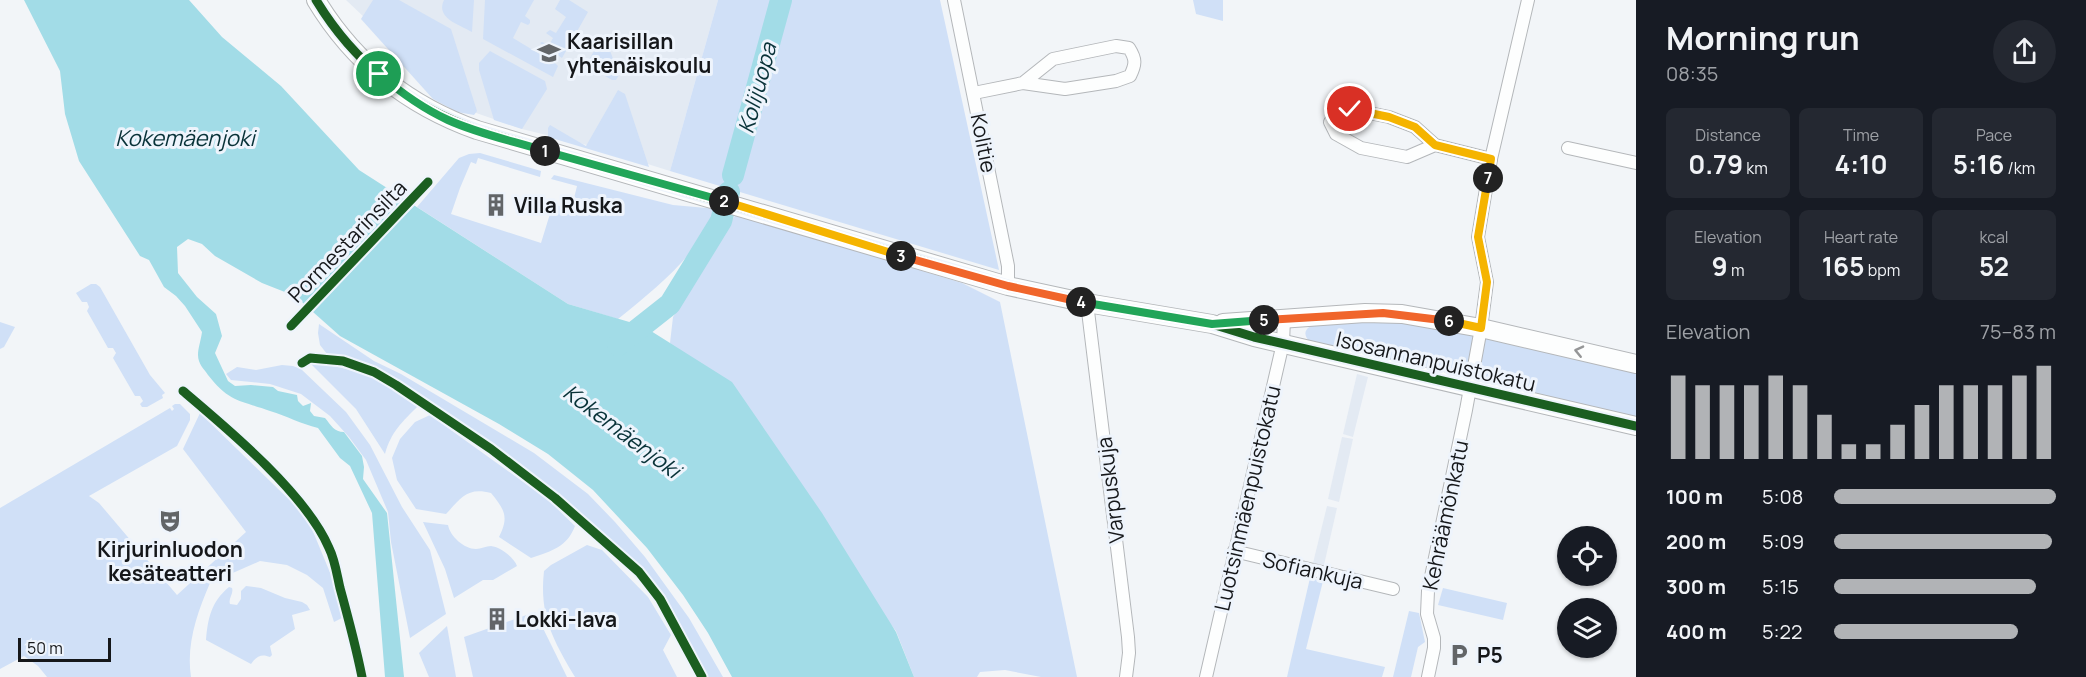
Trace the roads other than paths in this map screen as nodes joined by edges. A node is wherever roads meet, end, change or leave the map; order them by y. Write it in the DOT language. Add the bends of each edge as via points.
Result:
graph roads {
  1 [pos="316,0"];
  2 [pos="954,0"];
  3 [pos="1527,0"];
  4 [pos="1023,83"];
  5 [pos="974,93"];
  6 [pos="1435,145"];
  7 [pos="1568,148"];
  8 [pos="1491,159"];
  9 [pos="1636,163"];
  10 [pos="1008,286"];
  11 [pos="1087,303"];
  12 [pos="1284,319"];
  13 [pos="1212,324"];
  14 [pos="1481,328"];
  15 [pos="1283,343"];
  16 [pos="1636,364"];
  17 [pos="1470,388"];
  18 [pos="1636,426"];
  19 [pos="1234,551"];
  20 [pos="1393,588"];
  21 [pos="1126,677"];
  22 [pos="1206,677"];
  23 [pos="1428,677"];
  1 -- 10 [label="street, Isosannanpuistokatu" via="360,57 399,91 449,120 519,144"];
  2 -- 5 [label="street, Kolitie"];
  3 -- 8 [label="street, Kehräämönkatu"];
  4 -- 4 [label="street" via="1053,59 1116,46 1129,48 1135,59 1130,76 1116,81 1065,89"];
  4 -- 5 [label="street"];
  5 -- 10 [label="street, Kolitie" via="1008,266"];
  6 -- 6 [label="street" via="1415,127 1389,117 1350,109 1330,122 1336,134 1360,148 1407,157"];
  6 -- 8 [label="street"];
  7 -- 9 [label="street"];
  8 -- 14 [label="street, Kehräämönkatu" via="1478,237 1487,282"];
  10 -- 11 [label="street, Isosannanpuistokatu"];
  11 -- 13 [label="street, Isosannanpuistokatu"];
  11 -- 21 [label="street, Varpuskuja" via="1128,637"];
  12 -- 13 [label="street, Isosannanpuistokatu"];
  12 -- 14 [label="street, Isosannanpuistokatu" via="1383,313"];
  12 -- 15 [label="street, Luotsinmäenpuistokatu"];
  13 -- 15 [label="street, Isosannanpuistokatu"];
  16 -- 14 [label="street, Isosannanpuistokatu, one-way"];
  14 -- 17 [label="street, Kehräämönkatu"];
  15 -- 17 [label="street, Isosannanpuistokatu"];
  15 -- 19 [label="street, Luotsinmäenpuistokatu"];
  17 -- 18 [label="street, Isosannanpuistokatu"];
  17 -- 23 [label="street, Kehräämönkatu" via="1428,591 1427,614 1434,648"];
  19 -- 20 [label="street, Sofiankuja"];
  19 -- 22 [label="street, Luotsinmäenpuistokatu"];
}
